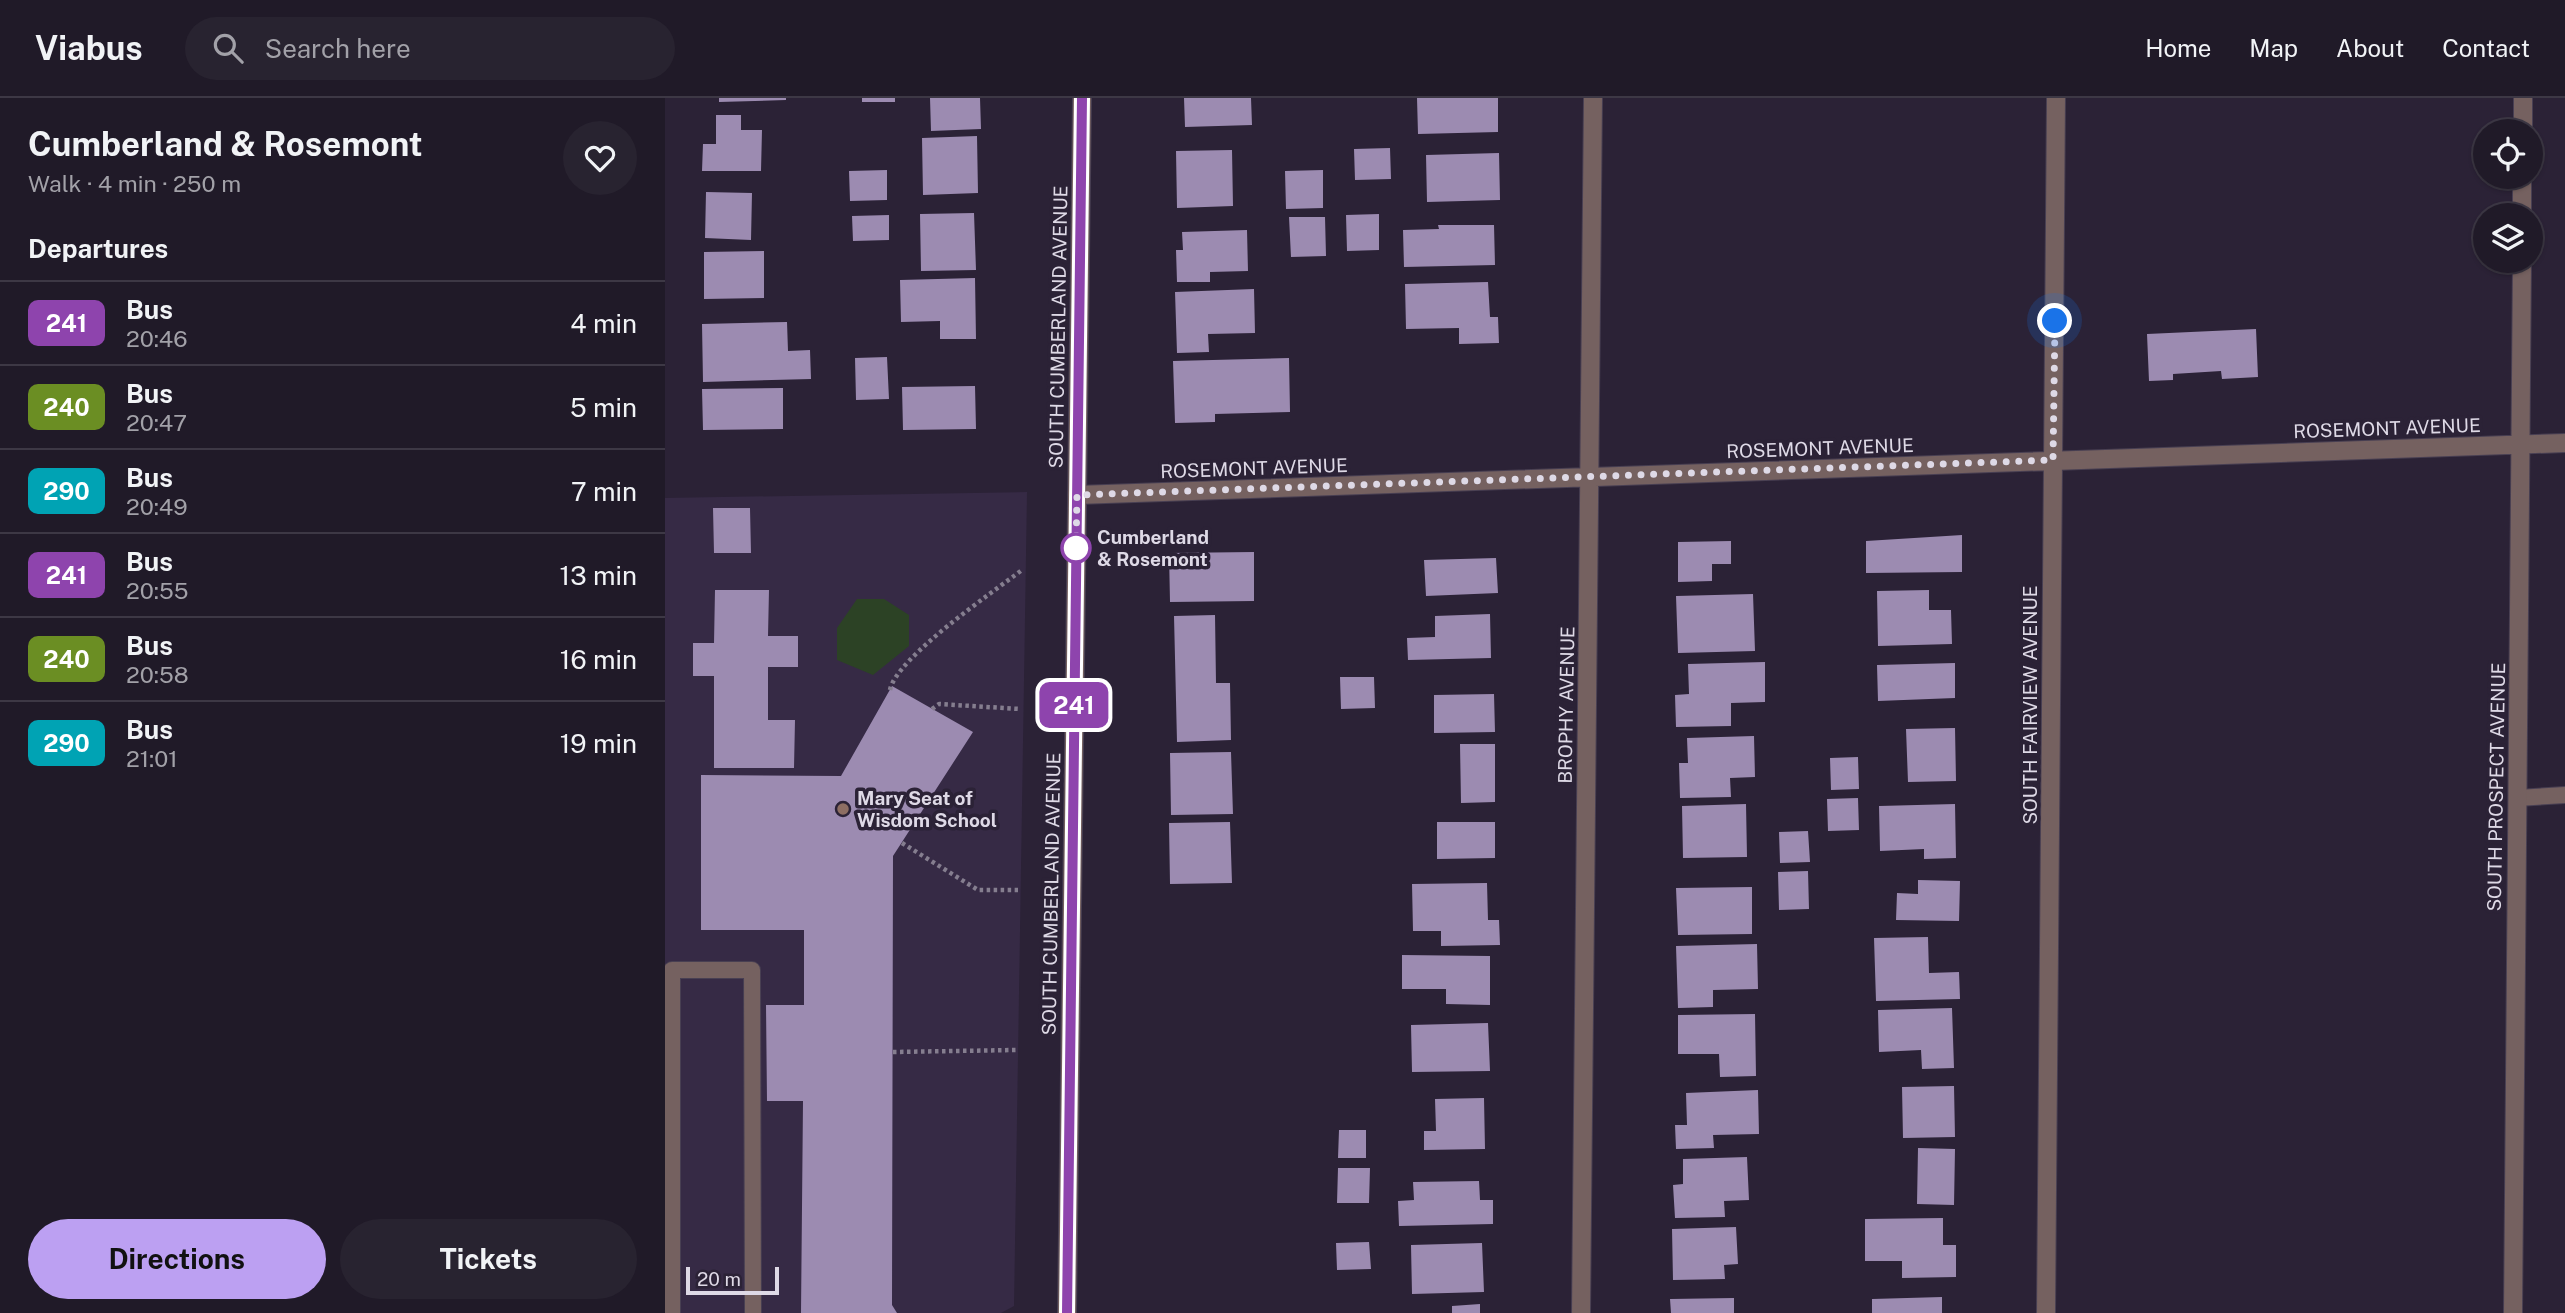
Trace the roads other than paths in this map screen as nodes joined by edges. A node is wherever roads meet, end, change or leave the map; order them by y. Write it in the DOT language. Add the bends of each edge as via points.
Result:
graph roads {
  1 [pos="1082,98"];
  2 [pos="1593,98"];
  3 [pos="2056,98"];
  4 [pos="2523,98"];
  5 [pos="2523,119"];
  6 [pos="2522,273"];
  7 [pos="2565,443"];
  8 [pos="2520,444"];
  9 [pos="2053,460"];
  10 [pos="1590,477"];
  11 [pos="1077,495"];
  12 [pos="2565,795"];
  13 [pos="2517,798"];
  14 [pos="672,1313"];
  15 [pos="753,1313"];
  16 [pos="1067,1313"];
  17 [pos="1581,1313"];
  18 [pos="2046,1313"];
  19 [pos="2513,1313"];
  1 -- 11 [label="street, SOUTH CUMBERLAND AVENUE"];
  2 -- 10 [label="street, BROPHY AVENUE"];
  3 -- 9 [label="street, SOUTH FAIRVIEW AVENUE"];
  4 -- 5 [label="street"];
  6 -- 8 [label="street, SOUTH PROSPECT AVENUE"];
  7 -- 8 [label="street, ROSEMONT AVENUE"];
  8 -- 9 [label="street, ROSEMONT AVENUE"];
  8 -- 13 [label="street, SOUTH PROSPECT AVENUE"];
  9 -- 10 [label="street, ROSEMONT AVENUE"];
  9 -- 18 [label="street, SOUTH FAIRVIEW AVENUE"];
  10 -- 11 [label="street, ROSEMONT AVENUE"];
  10 -- 17 [label="street, BROPHY AVENUE"];
  11 -- 16 [label="street, SOUTH CUMBERLAND AVENUE"];
  12 -- 13 [label="lane"];
  13 -- 19 [label="street, SOUTH PROSPECT AVENUE"];
  14 -- 15 [label="lane" via="672,970 753,970"];
}
